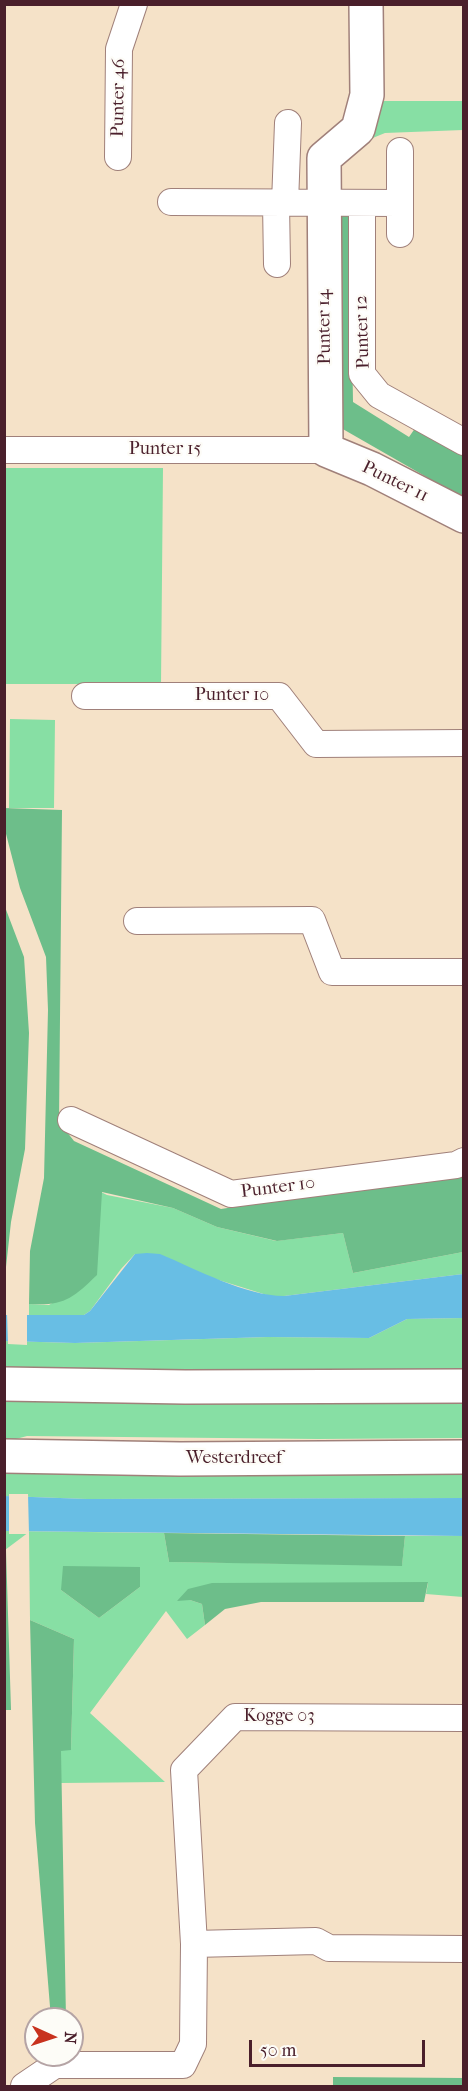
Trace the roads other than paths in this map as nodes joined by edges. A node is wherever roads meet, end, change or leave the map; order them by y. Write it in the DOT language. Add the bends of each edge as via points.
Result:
graph roads {
  1 [pos="134,4"];
  2 [pos="366,4"];
  3 [pos="288,123"];
  4 [pos="400,152"];
  5 [pos="118,157"];
  6 [pos="171,202"];
  7 [pos="280,203"];
  8 [pos="362,203"];
  9 [pos="400,203"];
  10 [pos="324,204"];
  11 [pos="400,234"];
  12 [pos="277,264"];
  13 [pos="464,442"];
  14 [pos="4,450"];
  15 [pos="326,450"];
  16 [pos="464,516"];
  17 [pos="86,696"];
  18 [pos="464,743"];
  19 [pos="137,921"];
  20 [pos="464,972"];
  21 [pos="71,1120"];
  22 [pos="464,1161"];
  23 [pos="4,1384"];
  24 [pos="464,1386"];
  25 [pos="4,1456"];
  26 [pos="464,1457"];
  27 [pos="464,1718"];
  28 [pos="194,1944"];
  29 [pos="464,1949"];
  30 [pos="28,2084"];
  1 -- 5 [label="street, Punter 46" via="119,49"];
  2 -- 10 [label="main road, Punter 14" via="367,95 358,129 324,158"];
  3 -- 7 [label="street"];
  4 -- 9 [label="street"];
  6 -- 7 [label="street"];
  7 -- 10 [label="street"];
  7 -- 12 [label="street"];
  8 -- 9 [label="street"];
  8 -- 10 [label="street"];
  8 -- 13 [label="street, Punter 12" via="362,374 379,395"];
  9 -- 11 [label="street"];
  10 -- 15 [label="main road, Punter 14"];
  14 -- 15 [label="street, Punter 15"];
  15 -- 16 [label="main road, Punter 11"];
  17 -- 18 [label="street, Punter 10" via="279,696 316,744"];
  19 -- 20 [label="street" via="312,920 332,972"];
  21 -- 22 [label="street, Punter 10" via="231,1194"];
  23 -- 24 [label="main road"];
  25 -- 26 [label="main road, Westerdreef"];
  27 -- 28 [label="street, Kogge 03" via="235,1716 184,1770"];
  28 -- 29 [label="street" via="316,1941 329,1948"];
  28 -- 30 [label="street, Kogge 03" via="193,2044 183,2065 55,2064"];
}
